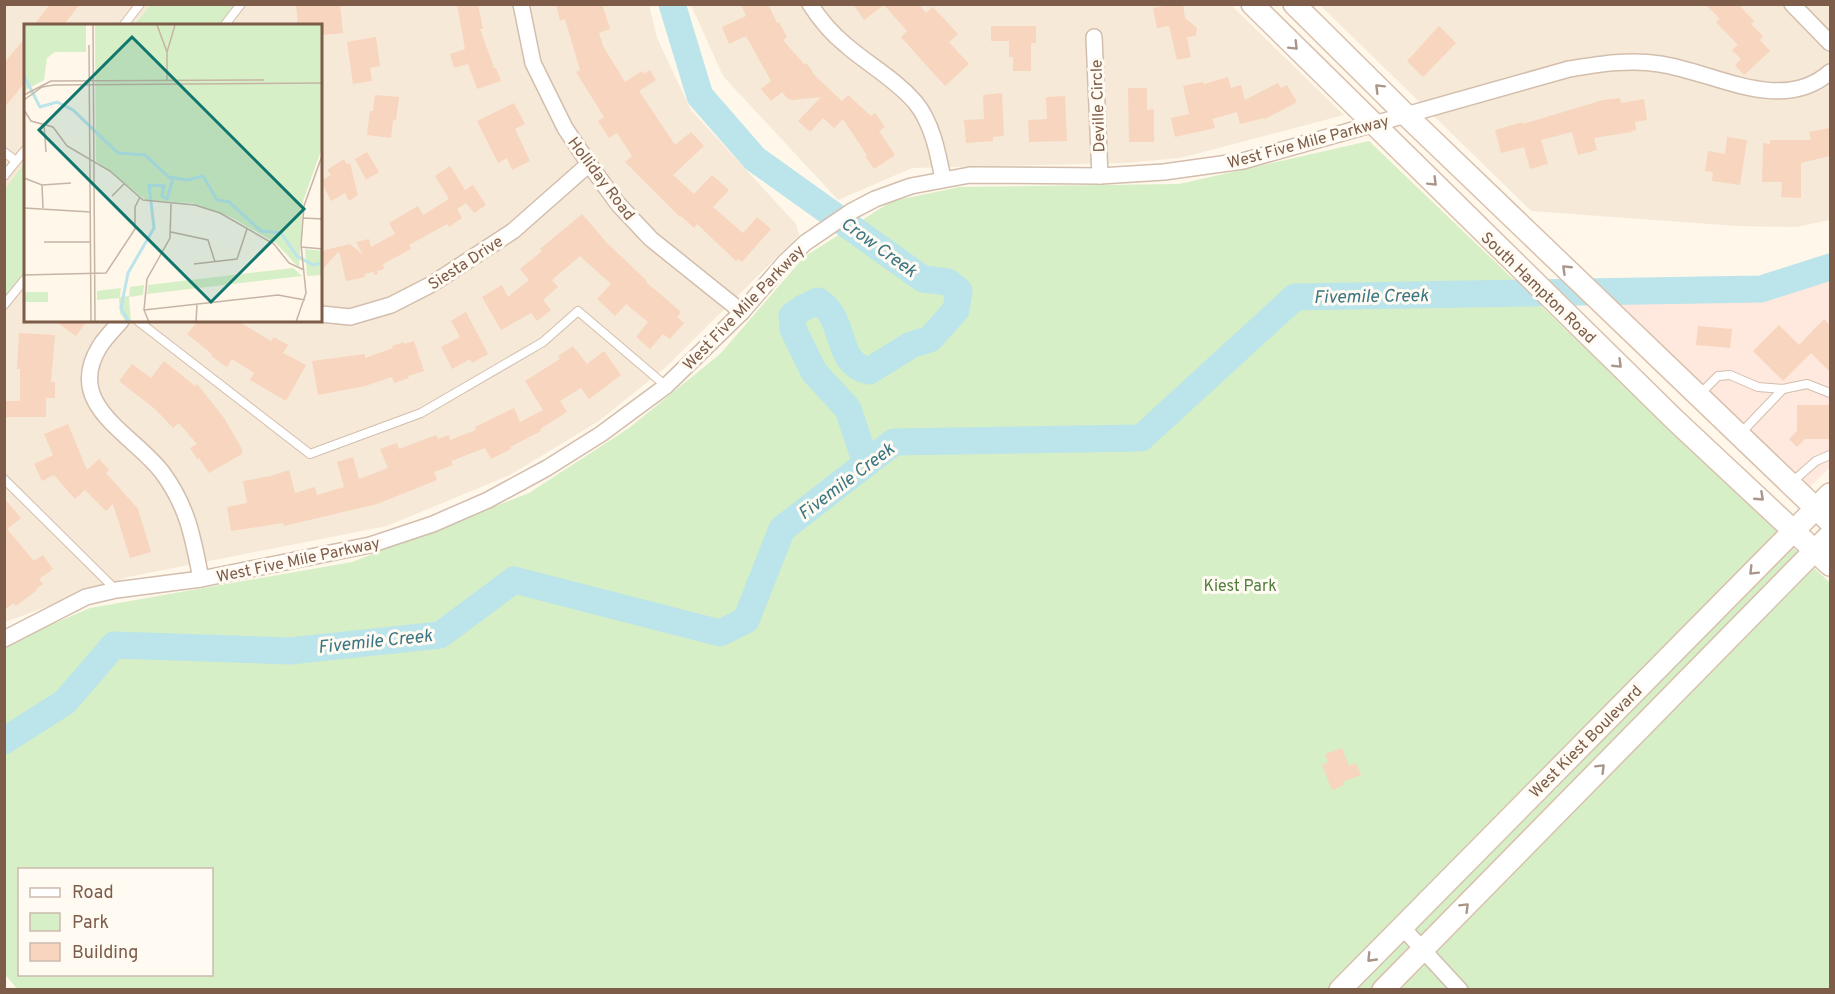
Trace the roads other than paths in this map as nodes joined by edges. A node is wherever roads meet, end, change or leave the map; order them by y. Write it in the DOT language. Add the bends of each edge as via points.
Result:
graph roads {
  1 [pos="140,4"];
  2 [pos="241,4"];
  3 [pos="521,4"];
  4 [pos="810,4"];
  5 [pos="1252,4"];
  6 [pos="1294,4"];
  7 [pos="1792,4"];
  8 [pos="125,24"];
  9 [pos="226,24"];
  10 [pos="1094,37"];
  11 [pos="1830,43"];
  12 [pos="1830,72"];
  13 [pos="1406,115"];
  14 [pos="1374,124"];
  15 [pos="24,151"];
  16 [pos="4,152"];
  17 [pos="16,161"];
  18 [pos="588,164"];
  19 [pos="4,176"];
  20 [pos="1100,176"];
  21 [pos="943,179"];
  22 [pos="24,280"];
  23 [pos="4,305"];
  24 [pos="742,312"];
  25 [pos="322,314"];
  26 [pos="120,322"];
  27 [pos="139,322"];
  28 [pos="666,386"];
  29 [pos="1783,389"];
  30 [pos="1830,393"];
  31 [pos="1698,396"];
  32 [pos="1675,420"];
  33 [pos="1739,435"];
  34 [pos="1830,455"];
  35 [pos="4,479"];
  36 [pos="1790,484"];
  37 [pos="1826,508"];
  38 [pos="1795,530"];
  39 [pos="1830,534"];
  40 [pos="1815,550"];
  41 [pos="1830,565"];
  42 [pos="201,579"];
  43 [pos="116,590"];
  44 [pos="4,639"];
  45 [pos="1402,927"];
  46 [pos="1424,949"];
  47 [pos="1340,990"];
  48 [pos="1383,990"];
  49 [pos="1460,990"];
  1 -- 8 [label="lane"];
  2 -- 9 [label="lane"];
  3 -- 18 [label="street, Holliday Road" via="534,63 565,128"];
  4 -- 21 [label="street" via="847,46 916,103 930,129"];
  5 -- 14 [label="main road, South Hampton Road, one-way"];
  13 -- 6 [label="main road, South Hampton Road, one-way"];
  7 -- 11 [label="street"];
  10 -- 20 [label="street, Deville Circle"];
  12 -- 13 [label="street, West Five Mile Parkway" via="1807,86 1784,92 1756,90 1684,68 1633,61 1602,63"];
  13 -- 14 [label="street, West Five Mile Parkway"];
  31 -- 13 [label="main road, South Hampton Road, one-way"];
  14 -- 20 [label="street, West Five Mile Parkway" via="1243,161"];
  14 -- 32 [label="main road, South Hampton Road, one-way"];
  15 -- 17 [label="lane"];
  16 -- 17 [label="lane"];
  17 -- 19 [label="lane"];
  18 -- 24 [label="street, Holliday Road" via="651,239"];
  18 -- 25 [label="street, Siesta Drive" via="513,231 432,284 391,305 350,317"];
  20 -- 21 [label="street, West Five Mile Parkway" via="970,175"];
  21 -- 24 [label="street, West Five Mile Parkway" via="911,186 852,211 805,243"];
  22 -- 23 [label="lane"];
  24 -- 28 [label="street, West Five Mile Parkway"];
  26 -- 42 [label="street" via="100,346 91,368 90,389 95,404 143,451 178,499 189,521"];
  27 -- 28 [label="lane" via="310,454 420,413 543,342 578,311"];
  28 -- 42 [label="street, West Five Mile Parkway" via="602,434 547,468 433,524 370,545"];
  29 -- 30 [label="lane" via="1807,384"];
  29 -- 31 [label="lane" via="1758,387 1730,375 1718,376"];
  29 -- 33 [label="lane"];
  31 -- 32 [label="main road"];
  31 -- 33 [label="main road, South Hampton Road"];
  32 -- 38 [label="main road, South Hampton Road, one-way"];
  33 -- 36 [label="main road, South Hampton Road"];
  34 -- 36 [label="lane" via="1816,461"];
  35 -- 43 [label="lane"];
  36 -- 37 [label="main road, South Hampton Road"];
  37 -- 38 [label="main road, West Kiest Boulevard"];
  38 -- 40 [label="main road, South Hampton Road"];
  38 -- 45 [label="main road, West Kiest Boulevard, one-way"];
  39 -- 40 [label="main road, West Kiest Boulevard"];
  40 -- 41 [label="main road, South Hampton Road"];
  46 -- 40 [label="main road, West Kiest Boulevard, one-way"];
  42 -- 43 [label="street, West Five Mile Parkway"];
  43 -- 44 [label="street, West Five Mile Parkway" via="86,597"];
  45 -- 46 [label="street"];
  45 -- 47 [label="main road, West Kiest Boulevard, one-way"];
  46 -- 48 [label="main road, West Kiest Boulevard"];
  46 -- 49 [label="street"];
}
